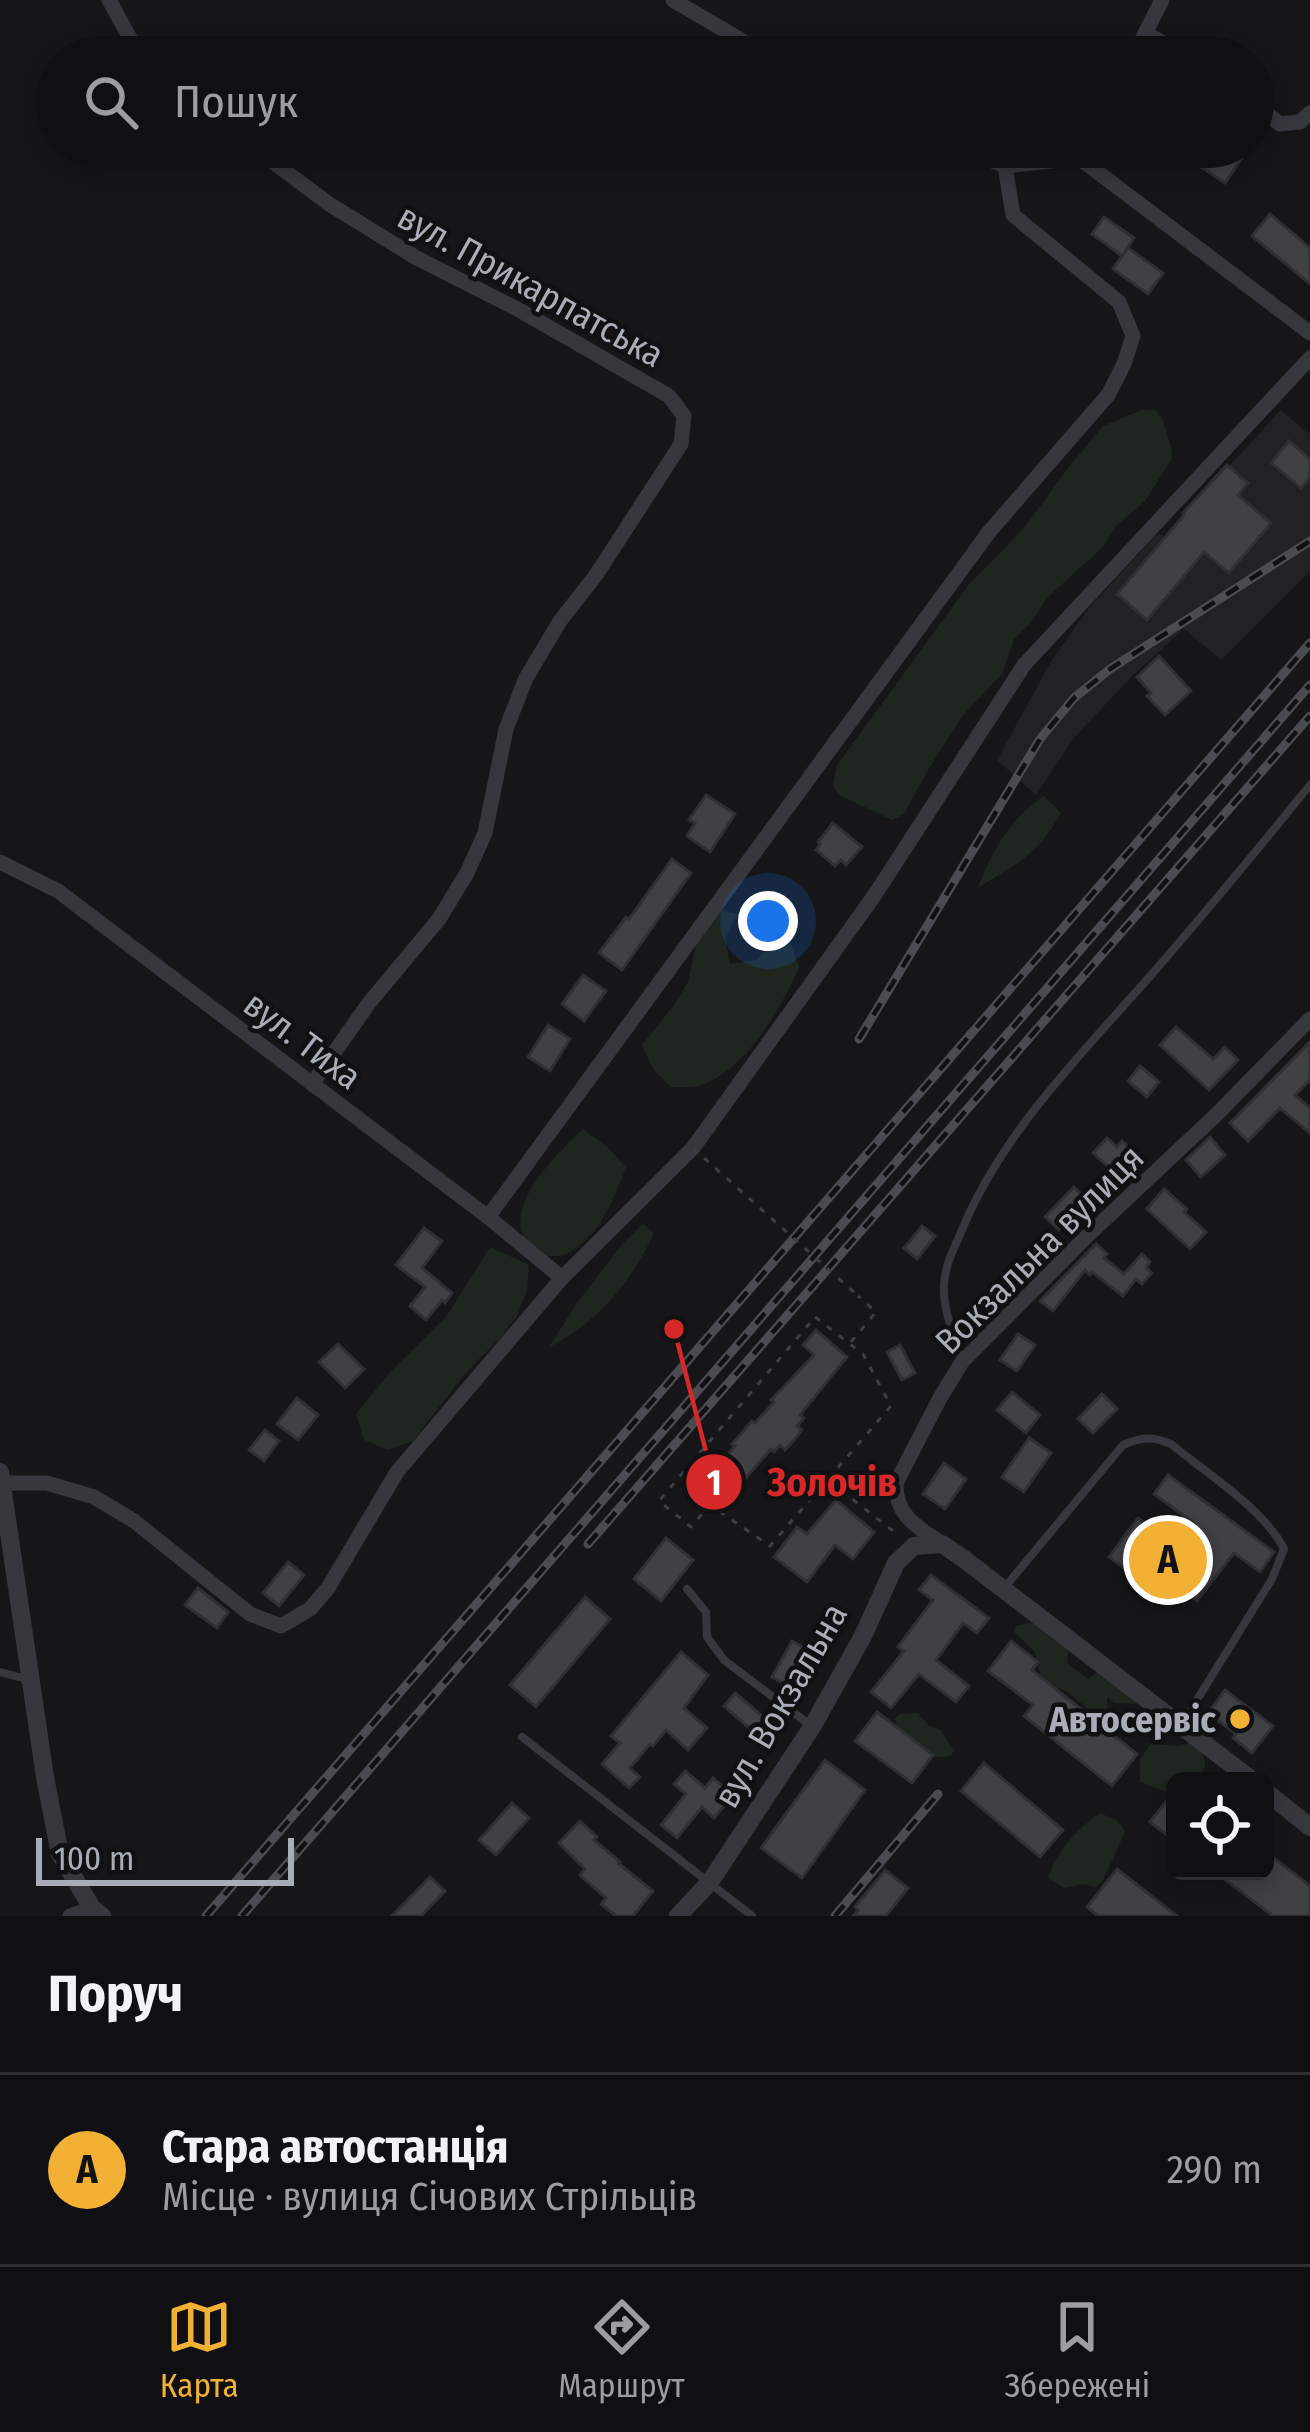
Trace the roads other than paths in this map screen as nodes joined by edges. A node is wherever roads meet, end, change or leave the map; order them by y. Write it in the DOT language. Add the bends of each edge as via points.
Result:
graph roads {
  1 [pos="110,0"];
  2 [pos="673,0"];
  3 [pos="1162,0"];
  4 [pos="1146,33"];
  5 [pos="129,36"];
  6 [pos="734,36"];
  7 [pos="1144,36"];
  8 [pos="1151,36"];
  9 [pos="1310,112"];
  10 [pos="1274,119"];
  11 [pos="281,168"];
  12 [pos="1005,168"];
  13 [pos="1101,168"];
  14 [pos="1310,333"];
  15 [pos="1310,358"];
  16 [pos="1310,785"];
  17 [pos="0,862"];
  18 [pos="1310,1019"];
  19 [pos="312,1084"];
  20 [pos="488,1217"];
  21 [pos="562,1278"];
  22 [pos="962,1362"];
  23 [pos="1,1478"];
  24 [pos="942,1544"];
  25 [pos="1004,1588"];
  26 [pos="687,1589"];
  27 [pos="0,1672"];
  28 [pos="30,1679"];
  29 [pos="1182,1724"];
  30 [pos="812,1726"];
  31 [pos="522,1737"];
  32 [pos="1242,1772"];
  33 [pos="1274,1798"];
  34 [pos="1310,1827"];
  35 [pos="710,1882"];
  36 [pos="97,1912"];
  37 [pos="70,1916"];
  38 [pos="678,1916"];
  39 [pos="752,1916"];
  1 -- 5 [label="street"];
  2 -- 6 [label="street"];
  3 -- 4 [label="street"];
  4 -- 7 [label="street"];
  4 -- 8 [label="street"];
  9 -- 10 [label="street" via="1300,122"];
  11 -- 19 [label="street, вул. Прикарпатська" via="415,257 669,396 684,416 681,444 526,678 467,873"];
  12 -- 20 [label="street" via="1013,215 1119,302 1133,336 1124,364 1097,408 989,532"];
  13 -- 14 [label="street"];
  15 -- 21 [label="street" via="1024,665 874,896 693,1148"];
  16 -- 22 [label="lane" via="1020,1127 985,1181 944,1281"];
  17 -- 19 [label="street, вул. Тиха" via="58,891"];
  18 -- 22 [label="street, Вокзальна вулиця"];
  19 -- 20 [label="street, вул. Тиха"];
  20 -- 21 [label="street, вул. Тиха"];
  21 -- 23 [label="street" via="398,1472 328,1588 310,1610 280,1626 250,1614 94,1496"];
  22 -- 24 [label="street, Вокзальна вулиця" via="896,1483 901,1511"];
  23 -- 28 [label="street"];
  24 -- 25 [label="street"];
  24 -- 30 [label="street, вул. Вокзальна" via="914,1546 896,1562"];
  25 -- 29 [label="street"];
  25 -- 29 [label="lane" via="1123,1445 1142,1437 1171,1444 1264,1520 1284,1549"];
  26 -- 30 [label="lane" via="706,1612 707,1637 724,1660"];
  27 -- 28 [label="lane"];
  28 -- 36 [label="street" via="60,1854"];
  29 -- 32 [label="street"];
  30 -- 35 [label="street, вул. Вокзальна"];
  31 -- 35 [label="lane"];
  33 -- 34 [label="street"];
  35 -- 38 [label="street, вул. Вокзальна"];
  35 -- 39 [label="lane"];
  36 -- 37 [label="street"];
}
